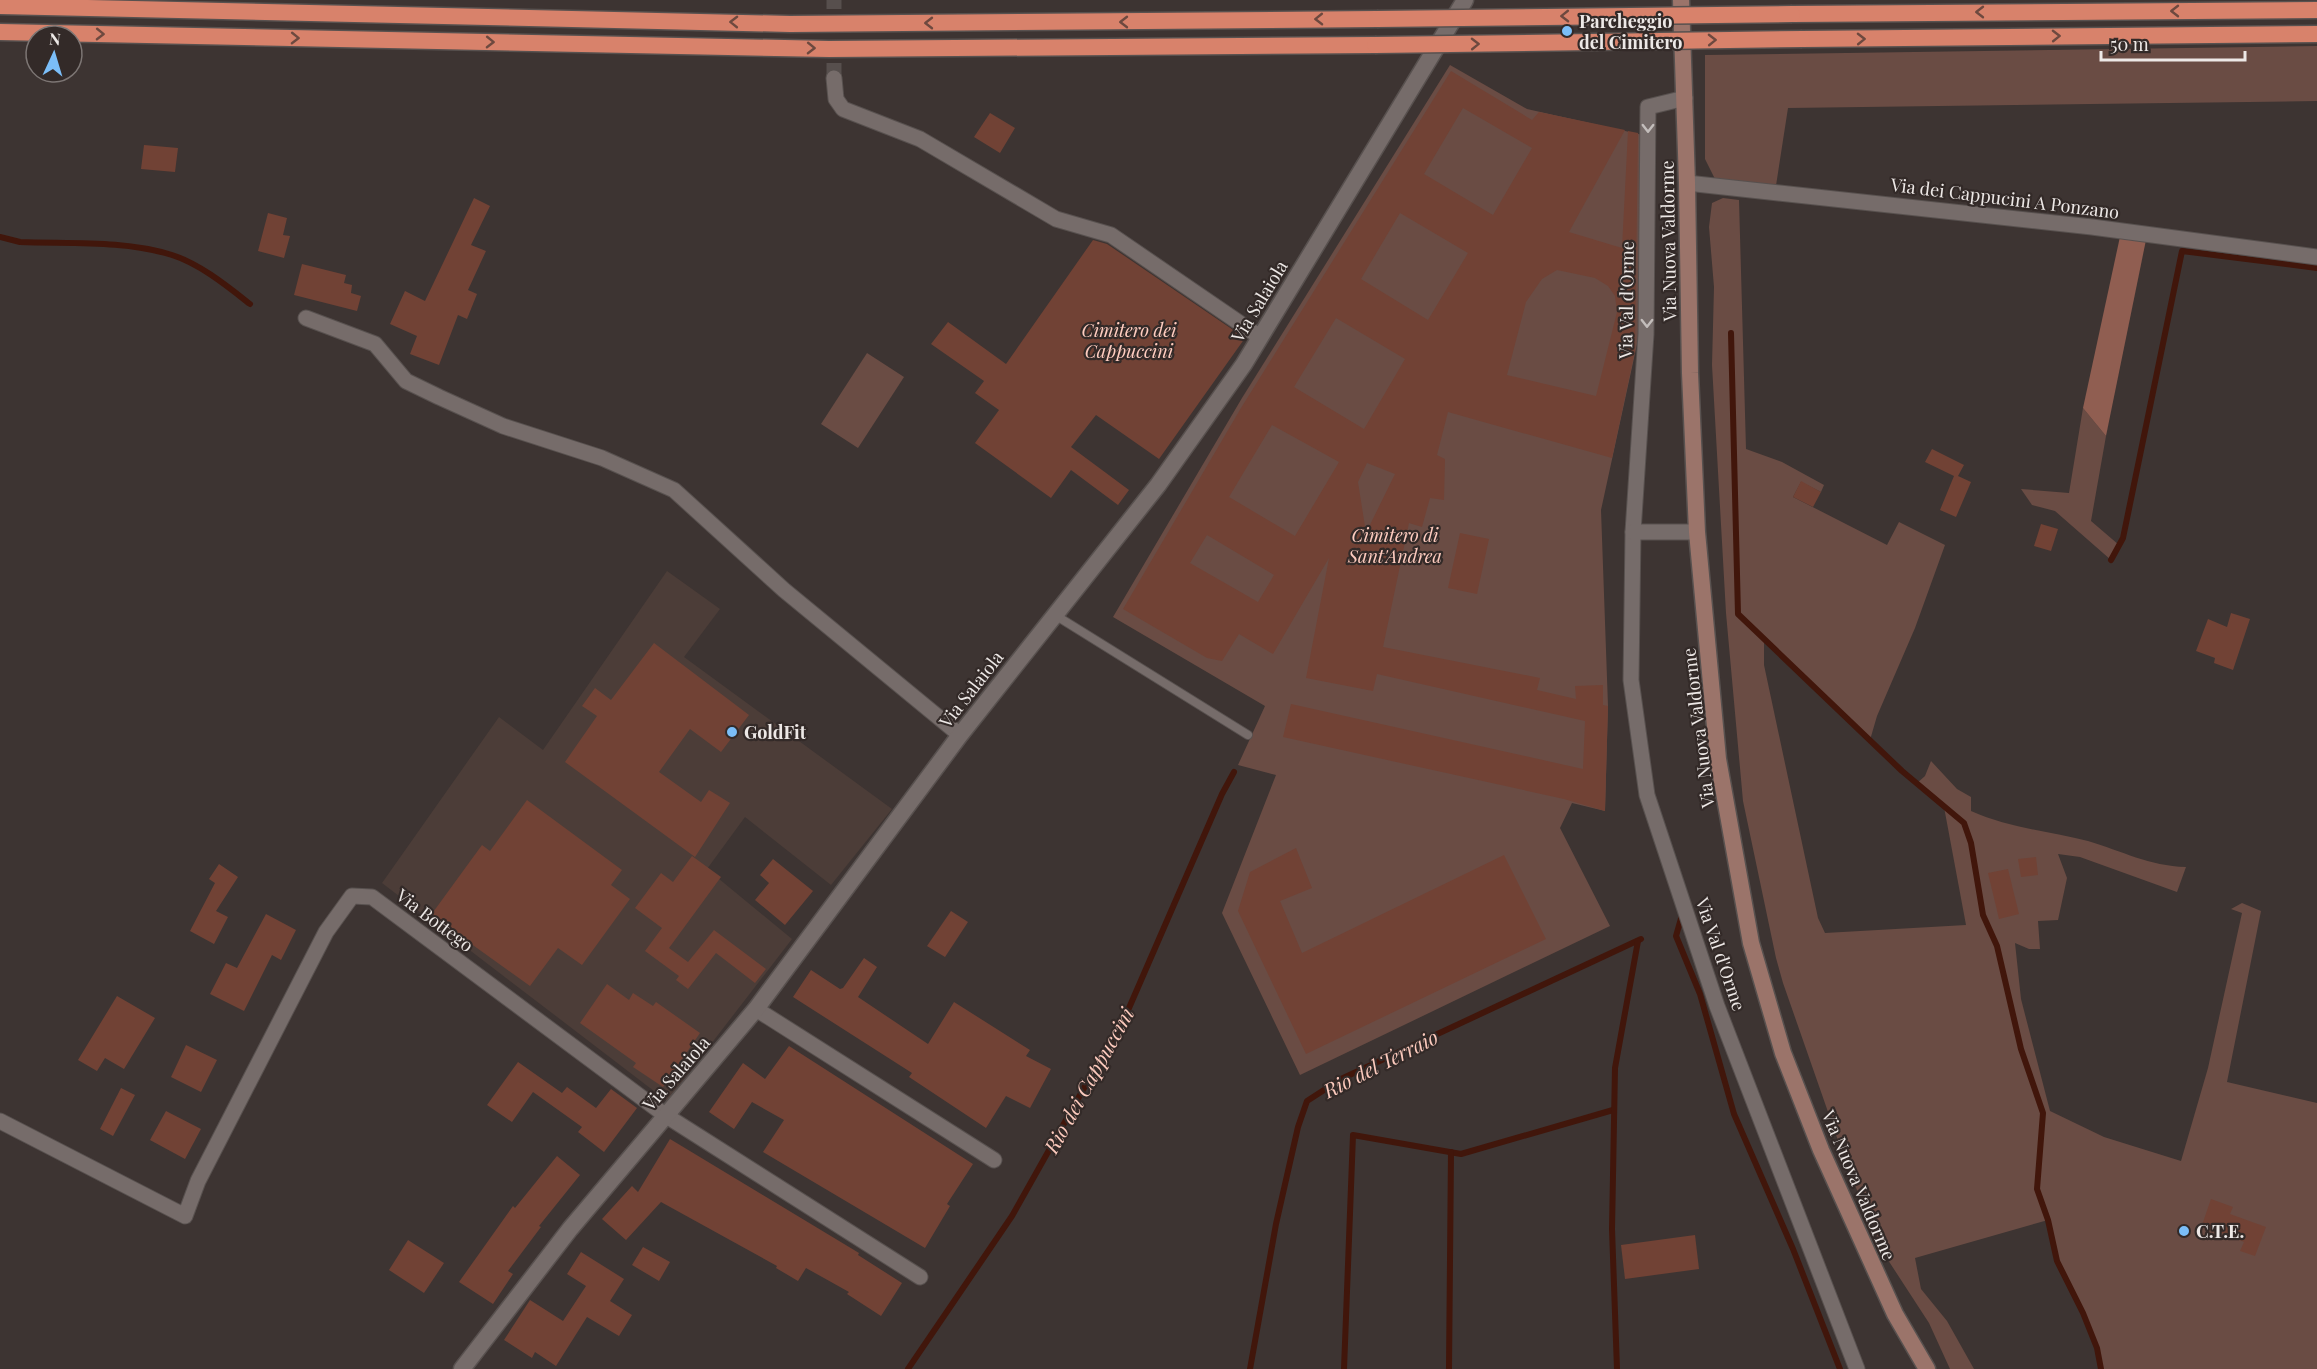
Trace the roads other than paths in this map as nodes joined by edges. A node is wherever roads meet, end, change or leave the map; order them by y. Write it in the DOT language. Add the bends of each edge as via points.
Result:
graph roads {
  1 [pos="1464,0"];
  2 [pos="1669,0"];
  3 [pos="1681,0"];
  4 [pos="0,6"];
  5 [pos="2317,10"];
  6 [pos="0,32"];
  7 [pos="2317,34"];
  8 [pos="1683,44"];
  9 [pos="834,78"];
  10 [pos="1685,98"];
  11 [pos="1687,183"];
  12 [pos="2317,257"];
  13 [pos="306,318"];
  14 [pos="1260,337"];
  15 [pos="1633,532"];
  16 [pos="1697,532"];
  17 [pos="1054,615"];
  18 [pos="960,735"];
  19 [pos="1248,735"];
  20 [pos="756,1009"];
  21 [pos="665,1115"];
  22 [pos="0,1121"];
  23 [pos="994,1160"];
  24 [pos="920,1277"];
  25 [pos="462,1369"];
  26 [pos="1857,1369"];
  27 [pos="1927,1369"];
  1 -- 14 [label="street, Via Salaiola"];
  2 -- 8 [label="main road, Via Nuova Valdorme"];
  3 -- 8 [label="main road, Via Nuova Valdorme"];
  5 -- 4 [label="highway, one-way, bridge" via="790,24"];
  6 -- 7 [label="highway, one-way, bridge" via="829,49"];
  8 -- 10 [label="main road, Via Nuova Valdorme"];
  9 -- 14 [label="street" via="836,99 843,109 920,139 1056,219 1112,235"];
  10 -- 11 [label="main road, Via Nuova Valdorme"];
  10 -- 15 [label="street, Via Val d'Orme, one-way" via="1648,107 1647,334"];
  11 -- 12 [label="street, Via dei Cappucini A Ponzano" via="2092,226"];
  11 -- 16 [label="main road, Via Nuova Valdorme"];
  13 -- 18 [label="street" via="375,344 406,381 439,397 503,426 602,458 674,490 784,590"];
  14 -- 17 [label="street, Via Salaiola" via="1158,485"];
  15 -- 16 [label="street"];
  15 -- 26 [label="street, Via Val d'Orme" via="1631,680 1647,795 1717,1006"];
  16 -- 27 [label="main road, Via Nuova Valdorme" via="1718,759 1751,943 1784,1053 1821,1150 1895,1314"];
  17 -- 18 [label="street, Via Salaiola"];
  17 -- 19 [label="lane"];
  18 -- 20 [label="street, Via Salaiola"];
  20 -- 21 [label="street, Via Salaiola"];
  20 -- 23 [label="street"];
  21 -- 22 [label="street, Via Bottego" via="372,897 352,896 326,932 198,1181 185,1216"];
  21 -- 24 [label="street"];
  21 -- 25 [label="street, Via Salaiola" via="570,1229"];
}
